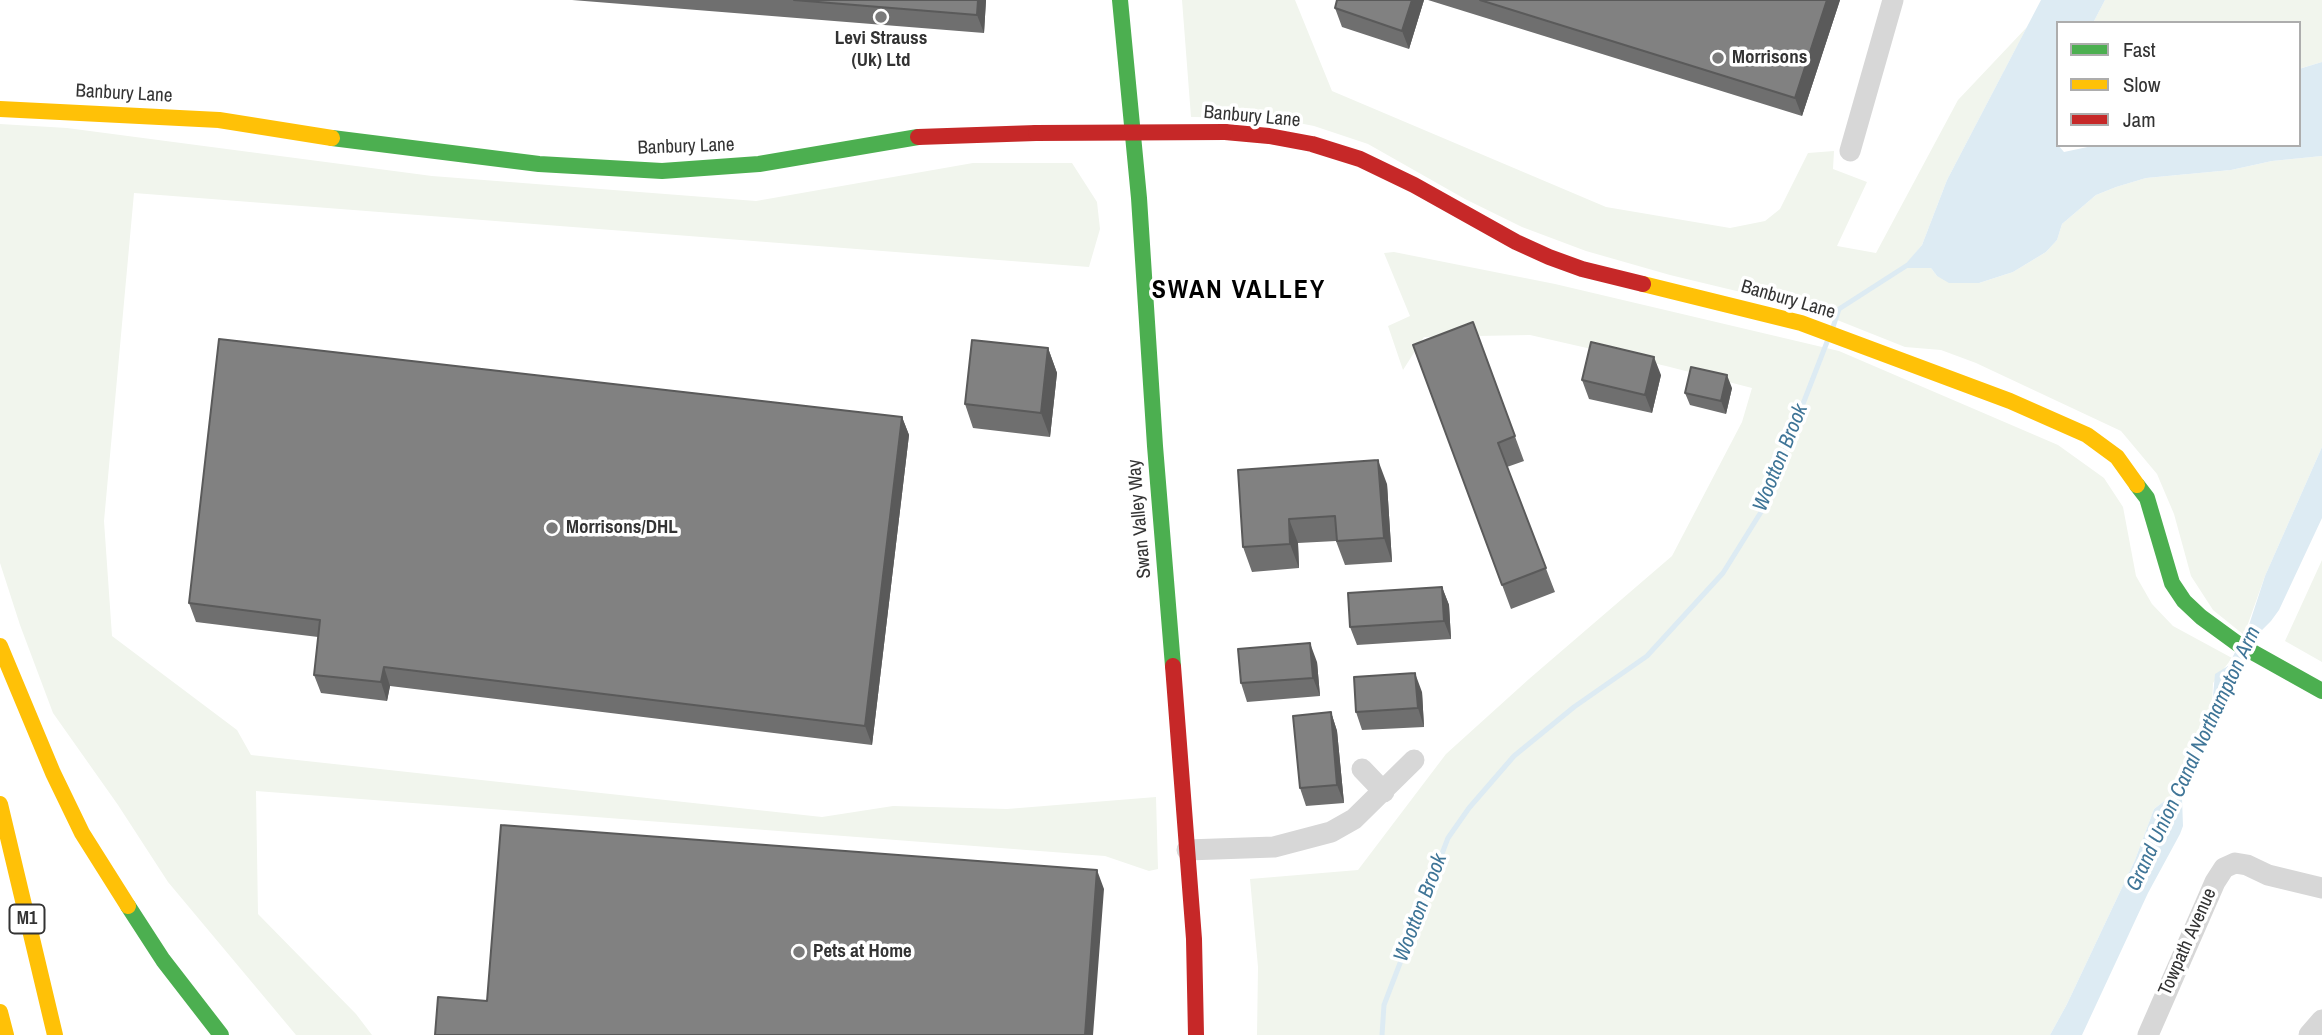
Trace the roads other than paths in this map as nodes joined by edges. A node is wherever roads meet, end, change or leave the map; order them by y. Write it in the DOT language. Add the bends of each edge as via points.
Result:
graph roads {
  1 [pos="1120,0"];
  2 [pos="1893,0"];
  3 [pos="0,109"];
  4 [pos="1850,151"];
  5 [pos="0,646"];
  6 [pos="2322,691"];
  7 [pos="1414,760"];
  8 [pos="1362,769"];
  9 [pos="1384,792"];
  10 [pos="0,804"];
  11 [pos="1187,850"];
  12 [pos="2322,888"];
  13 [pos="0,1012"];
  14 [pos="2322,1020"];
  15 [pos="6,1035"];
  16 [pos="55,1035"];
  17 [pos="220,1035"];
  18 [pos="1196,1035"];
  19 [pos="2148,1035"];
  20 [pos="2309,1035"];
  1 -- 11 [label="main road, Swan Valley Way"];
  2 -- 4 [label="street"];
  3 -- 6 [label="main road, Banbury Lane, bridge" via="219,120 539,164 662,171 759,164 931,135 1225,132 1301,142 1360,159 1516,242 1581,269 1801,323 2010,401 2087,435 2127,467 2147,498 2172,583 2184,601 2238,644"];
  5 -- 17 [label="main road" via="82,834 163,960"];
  7 -- 9 [label="street"];
  8 -- 9 [label="street"];
  9 -- 11 [label="street" via="1331,832 1274,847"];
  10 -- 16 [label="main road, M1"];
  11 -- 18 [label="main road, Swan Valley Way"];
  12 -- 19 [label="street, Towpath Avenue" via="2247,865 2235,863 2224,868"];
  13 -- 15 [label="main road"];
  14 -- 20 [label="street"];
}
